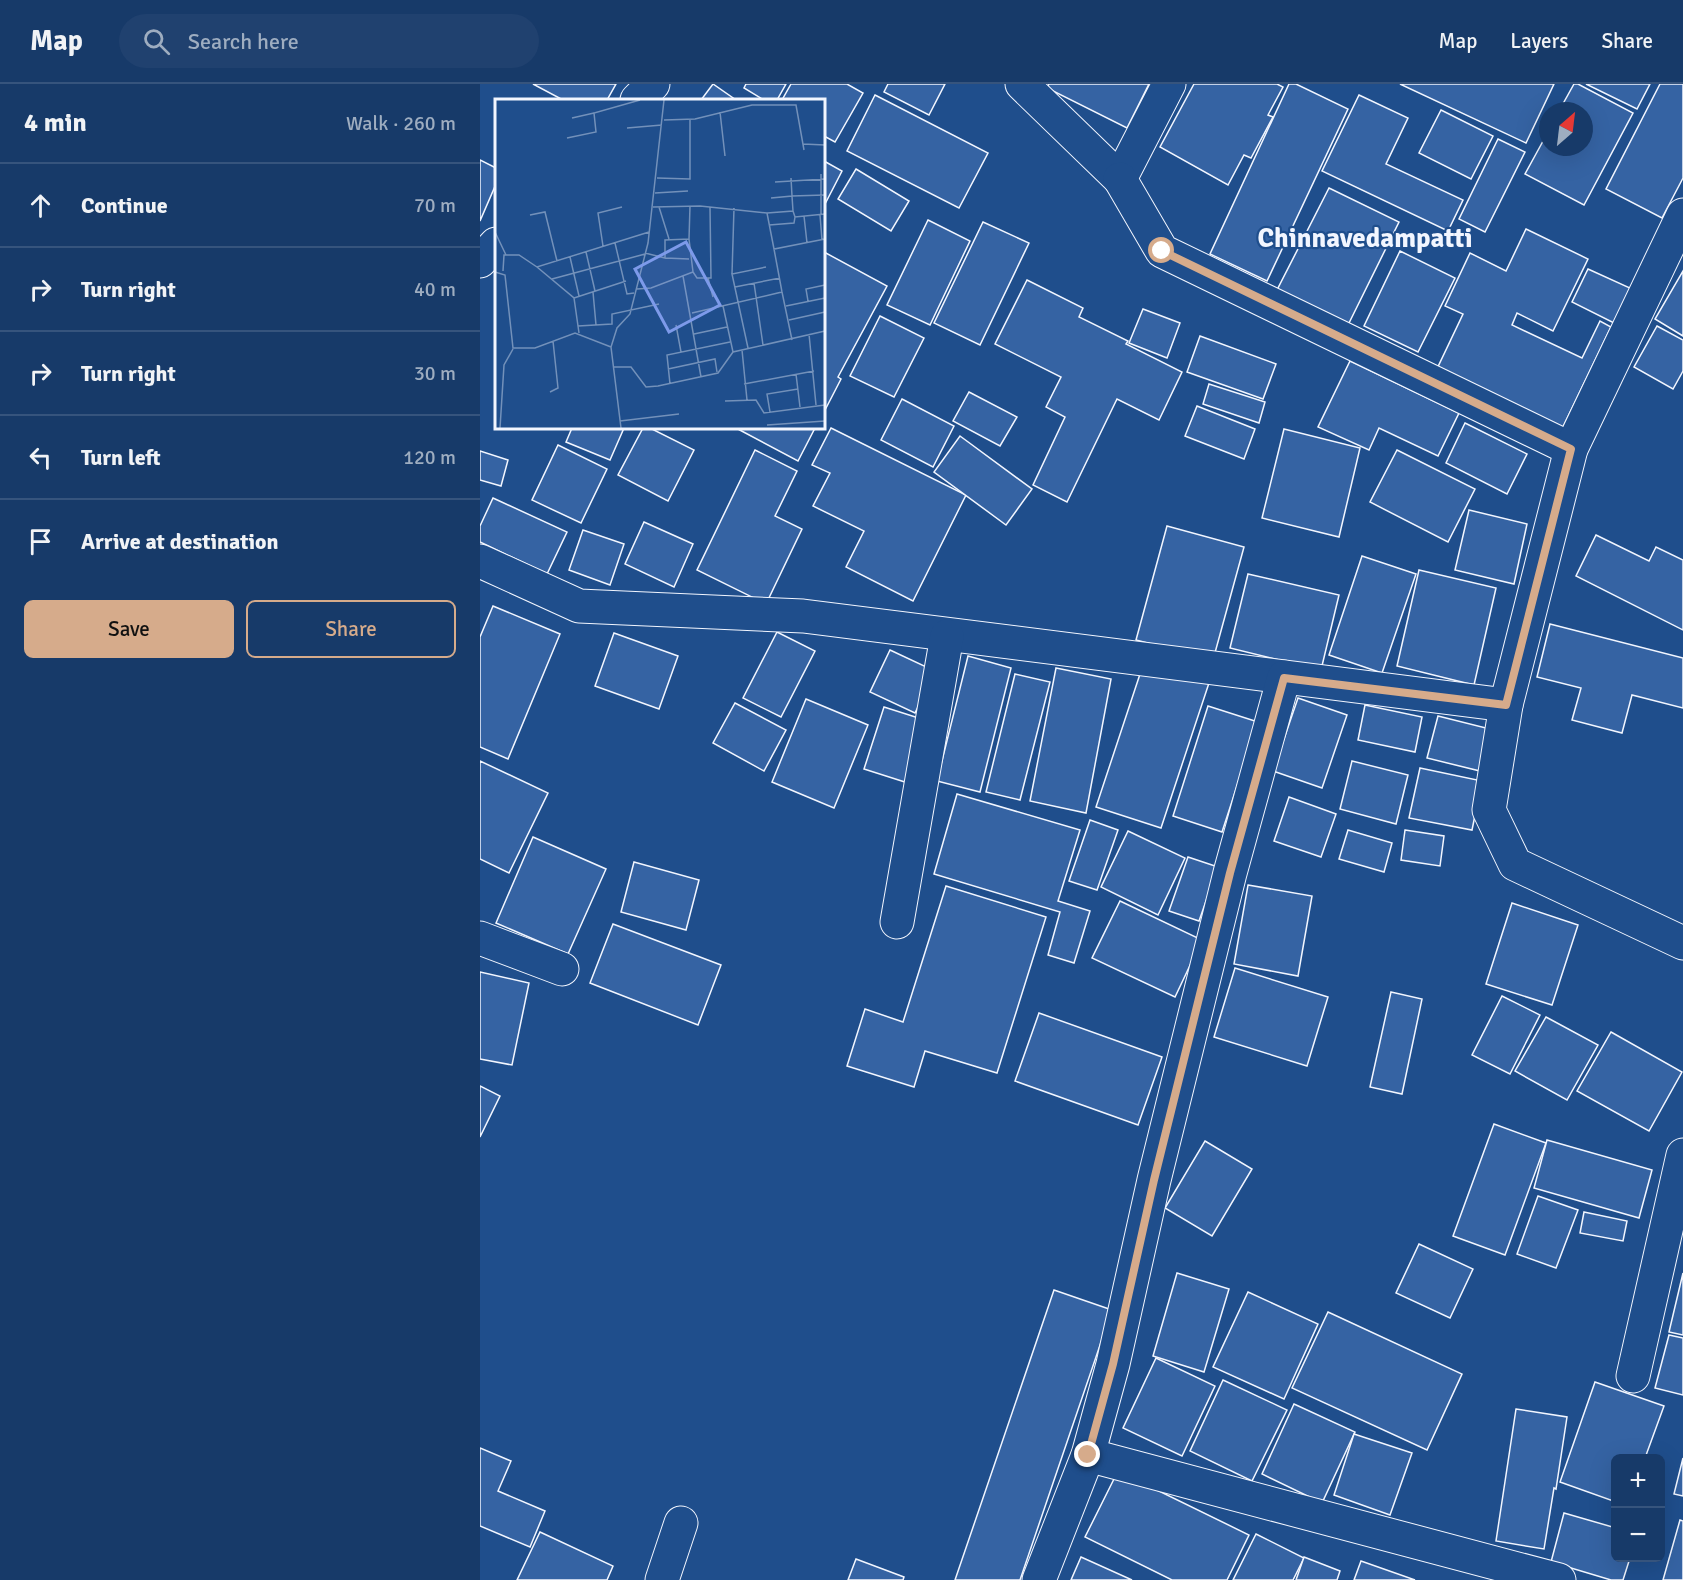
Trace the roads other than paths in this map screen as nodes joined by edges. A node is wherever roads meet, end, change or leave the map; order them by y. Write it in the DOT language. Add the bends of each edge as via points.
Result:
graph roads {
  1 [pos="653,84"];
  2 [pos="1022,84"];
  3 [pos="1169,84"];
  4 [pos="638,99"];
  5 [pos="1120,179"];
  6 [pos="1683,215"];
  7 [pos="495,245"];
  8 [pos="480,261"];
  9 [pos="1571,449"];
  10 [pos="480,561"];
  11 [pos="947,636"];
  12 [pos="1284,678"];
  13 [pos="1506,705"];
  14 [pos="897,922"];
  15 [pos="480,938"];
  16 [pos="1683,943"];
  17 [pos="562,969"];
  18 [pos="1683,1155"];
  19 [pos="1634,1376"];
  20 [pos="1088,1455"];
  21 [pos="681,1523"];
  22 [pos="662,1580"];
  23 [pos="1039,1580"];
  24 [pos="1559,1580"];
  1 -- 4 [label="street"];
  2 -- 5 [label="street"];
  3 -- 5 [label="street"];
  5 -- 9 [label="street" via="1162,251"];
  6 -- 9 [label="street"];
  7 -- 8 [label="street"];
  9 -- 13 [label="street"];
  10 -- 11 [label="street" via="579,606 803,616"];
  11 -- 12 [label="street"];
  11 -- 14 [label="street"];
  12 -- 13 [label="street"];
  12 -- 20 [label="street" via="1230,873"];
  13 -- 16 [label="street" via="1489,810 1515,864"];
  15 -- 17 [label="street"];
  18 -- 19 [label="street"];
  20 -- 23 [label="street"];
  20 -- 24 [label="street"];
  21 -- 22 [label="street"];
}
